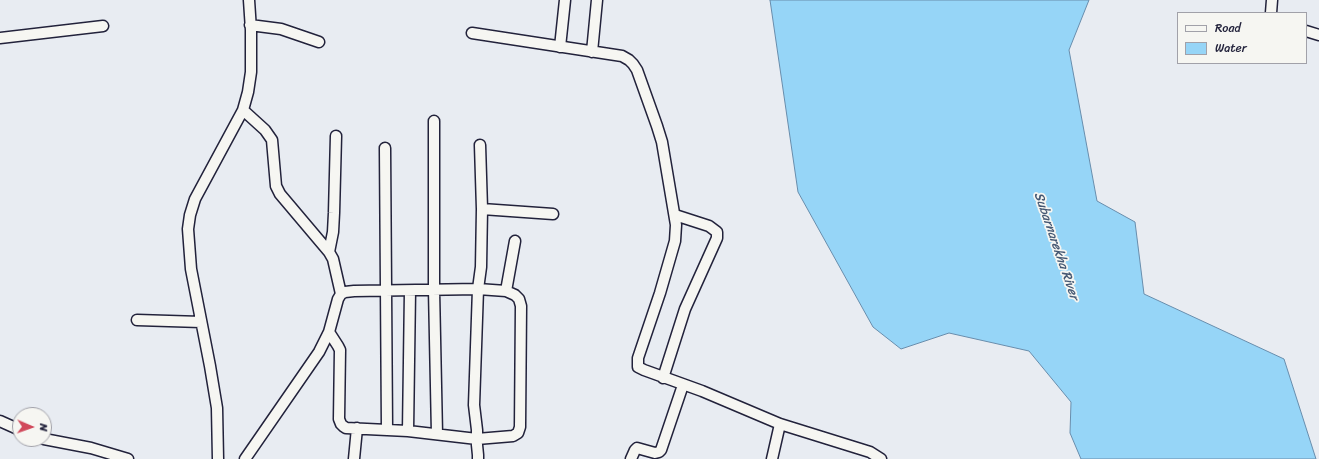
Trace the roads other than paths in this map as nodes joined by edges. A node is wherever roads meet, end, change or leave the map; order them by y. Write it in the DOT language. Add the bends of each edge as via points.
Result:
graph roads {
  1 [pos="249,0"];
  2 [pos="565,0"];
  3 [pos="597,0"];
  4 [pos="1272,0"];
  5 [pos="1271,12"];
  6 [pos="250,25"];
  7 [pos="103,26"];
  8 [pos="1307,31"];
  9 [pos="472,33"];
  10 [pos="1319,35"];
  11 [pos="0,38"];
  12 [pos="319,42"];
  13 [pos="560,47"];
  14 [pos="592,52"];
  15 [pos="243,110"];
  16 [pos="434,121"];
  17 [pos="336,136"];
  18 [pos="480,145"];
  19 [pos="386,148"];
  20 [pos="482,209"];
  21 [pos="553,214"];
  22 [pos="675,215"];
  23 [pos="515,241"];
  24 [pos="329,252"];
  25 [pos="478,289"];
  26 [pos="434,290"];
  27 [pos="386,291"];
  28 [pos="410,291"];
  29 [pos="506,292"];
  30 [pos="341,294"];
  31 [pos="137,320"];
  32 [pos="201,322"];
  33 [pos="329,332"];
  34 [pos="663,378"];
  35 [pos="683,385"];
  36 [pos="0,421"];
  37 [pos="780,424"];
  38 [pos="12,426"];
  39 [pos="0,428"];
  40 [pos="357,428"];
  41 [pos="12,429"];
  42 [pos="387,429"];
  43 [pos="408,431"];
  44 [pos="437,434"];
  45 [pos="477,439"];
  46 [pos="52,441"];
  47 [pos="91,448"];
  48 [pos="96,459"];
  49 [pos="128,459"];
  50 [pos="218,459"];
  51 [pos="245,459"];
  52 [pos="354,459"];
  53 [pos="478,459"];
  54 [pos="631,459"];
  55 [pos="772,459"];
  56 [pos="881,459"];
  1 -- 6 [label="street"];
  2 -- 13 [label="street"];
  3 -- 14 [label="street"];
  4 -- 5 [label="street"];
  6 -- 12 [label="street" via="280,29"];
  6 -- 15 [label="street" via="251,72"];
  7 -- 11 [label="street"];
  8 -- 10 [label="street"];
  9 -- 13 [label="street"];
  13 -- 14 [label="street"];
  14 -- 22 [label="street" via="622,56 637,70 662,142"];
  15 -- 24 [label="street" via="266,130 272,140 276,186 280,194"];
  15 -- 32 [label="street" via="195,199 190,215 190,269"];
  16 -- 26 [label="street"];
  17 -- 24 [label="street" via="333,232"];
  18 -- 20 [label="street"];
  19 -- 27 [label="street"];
  20 -- 21 [label="street"];
  20 -- 25 [label="street"];
  22 -- 34 [label="street" via="675,241 637,363 641,369"];
  22 -- 34 [label="street" via="709,226 717,232 717,238 685,309"];
  23 -- 29 [label="street"];
  24 -- 30 [label="street"];
  25 -- 26 [label="street"];
  25 -- 29 [label="street"];
  25 -- 45 [label="street" via="474,405"];
  26 -- 28 [label="street"];
  26 -- 44 [label="street"];
  27 -- 28 [label="street"];
  27 -- 30 [label="street" via="354,291"];
  27 -- 42 [label="street"];
  28 -- 43 [label="street"];
  29 -- 45 [label="street" via="515,295 521,306 520,426 518,433 513,436"];
  30 -- 33 [label="street"];
  31 -- 32 [label="street"];
  32 -- 50 [label="street" via="217,408"];
  33 -- 40 [label="street" via="340,350 340,422 346,428"];
  33 -- 51 [label="street" via="319,352"];
  34 -- 35 [label="street"];
  35 -- 37 [label="street"];
  35 -- 54 [label="street" via="661,450 655,453 637,448"];
  36 -- 38 [label="street"];
  37 -- 55 [label="street"];
  37 -- 56 [label="street" via="870,452"];
  39 -- 41 [label="street"];
  40 -- 42 [label="street"];
  40 -- 52 [label="street"];
  42 -- 43 [label="street"];
  43 -- 44 [label="street"];
  44 -- 45 [label="street"];
  45 -- 53 [label="street"];
  46 -- 47 [label="street"];
  47 -- 48 [label="street"];
  47 -- 49 [label="street"];
}
